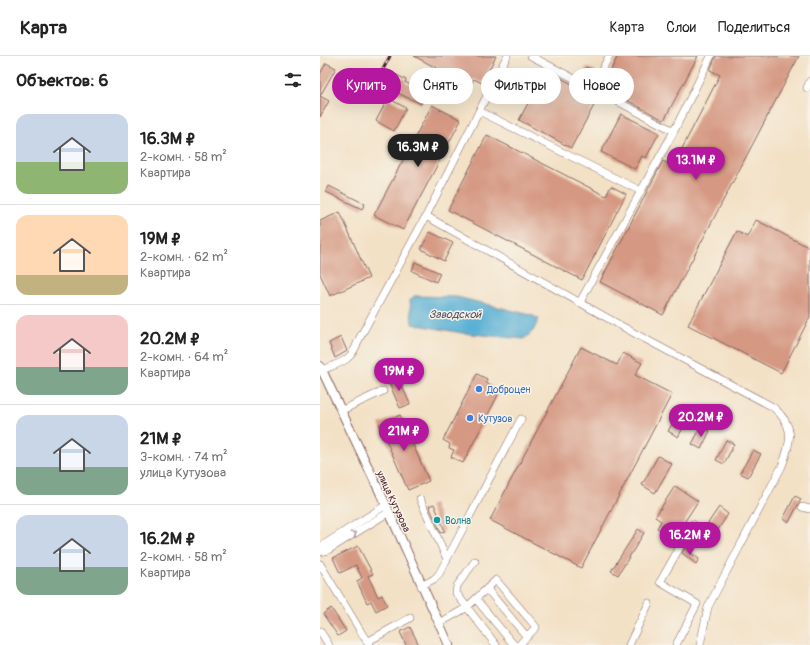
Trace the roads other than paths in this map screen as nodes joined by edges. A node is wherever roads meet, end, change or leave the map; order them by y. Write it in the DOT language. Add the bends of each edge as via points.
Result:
graph roads {
  1 [pos="507,56"];
  2 [pos="531,56"];
  3 [pos="610,56"];
  4 [pos="711,56"];
  5 [pos="604,68"];
  6 [pos="569,76"];
  7 [pos="623,104"];
  8 [pos="479,111"];
  9 [pos="674,131"];
  10 [pos="641,191"];
  11 [pos="426,216"];
  12 [pos="580,302"];
  13 [pos="321,368"];
  14 [pos="383,391"];
  15 [pos="340,411"];
  16 [pos="521,419"];
  17 [pos="420,499"];
  18 [pos="387,508"];
  19 [pos="802,508"];
  20 [pos="810,509"];
  21 [pos="693,524"];
  22 [pos="320,547"];
  23 [pos="320,552"];
  24 [pos="447,559"];
  25 [pos="475,561"];
  26 [pos="320,564"];
  27 [pos="421,586"];
  28 [pos="487,589"];
  29 [pos="476,599"];
  30 [pos="649,603"];
  31 [pos="466,608"];
  32 [pos="410,618"];
  33 [pos="438,624"];
  34 [pos="320,631"];
  35 [pos="527,637"];
  36 [pos="368,644"];
  37 [pos="328,645"];
  38 [pos="448,645"];
  39 [pos="496,645"];
  40 [pos="514,645"];
  41 [pos="519,645"];
  42 [pos="629,645"];
  43 [pos="676,645"];
  44 [pos="700,645"];
  1 -- 8 [label="street"];
  2 -- 6 [label="street"];
  3 -- 5 [label="street"];
  4 -- 9 [label="street"];
  7 -- 9 [label="street"];
  8 -- 10 [label="street"];
  8 -- 11 [label="street"];
  9 -- 10 [label="street"];
  10 -- 12 [label="street"];
  11 -- 12 [label="street"];
  11 -- 13 [label="street" via="358,341 354,353 346,360"];
  12 -- 44 [label="street" via="773,407 785,417 790,436 789,449 708,607"];
  13 -- 15 [label="main road, улица Кутузова"];
  14 -- 15 [label="street"];
  15 -- 18 [label="main road, улица Кутузова"];
  16 -- 24 [label="street"];
  17 -- 24 [label="street"];
  18 -- 22 [label="street"];
  23 -- 18 [label="street, one-way" via="328,550"];
  18 -- 27 [label="main road, улица Кутузова"];
  19 -- 20 [label="street"];
  21 -- 43 [label="street" via="660,582 697,604"];
  24 -- 27 [label="street" via="439,574"];
  25 -- 31 [label="street" via="456,590"];
  26 -- 36 [label="street"];
  27 -- 33 [label="main road, улица Кутузова"];
  28 -- 29 [label="street"];
  28 -- 35 [label="street"];
  28 -- 35 [label="street" via="496,580 536,627"];
  29 -- 31 [label="street"];
  29 -- 40 [label="street"];
  30 -- 42 [label="street"];
  31 -- 33 [label="street"];
  31 -- 39 [label="street"];
  32 -- 36 [label="street"];
  33 -- 38 [label="main road, улица Кутузова"];
  34 -- 37 [label="street"];
  35 -- 41 [label="street"];
}
